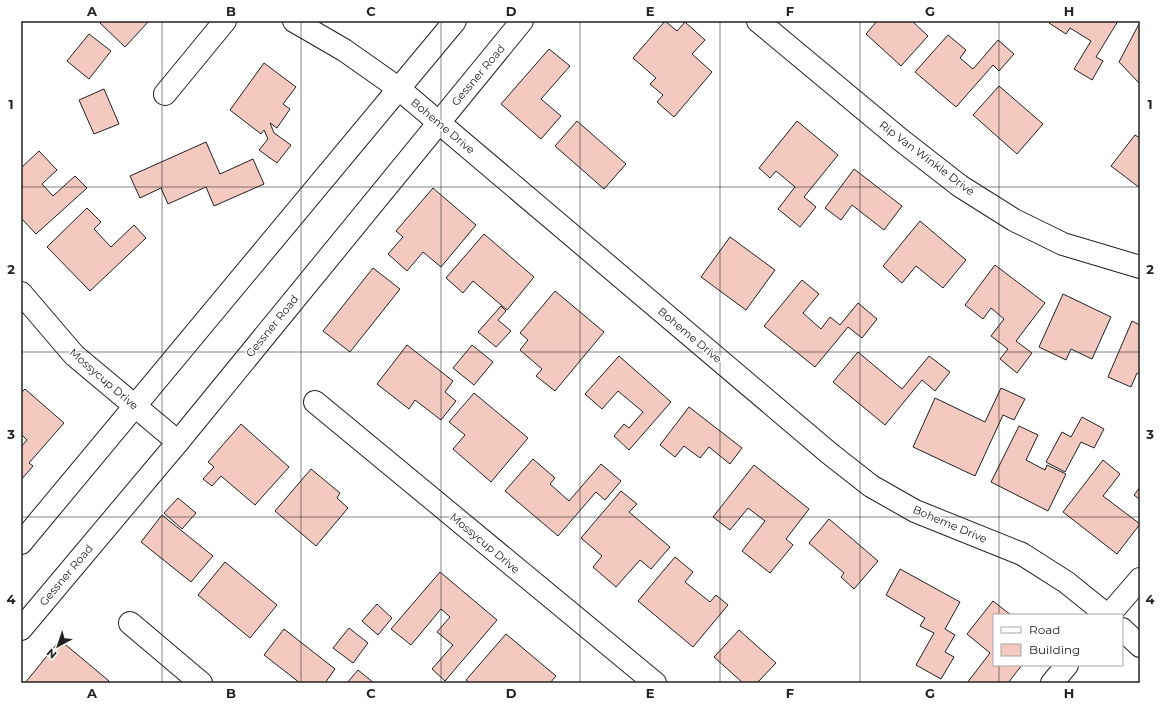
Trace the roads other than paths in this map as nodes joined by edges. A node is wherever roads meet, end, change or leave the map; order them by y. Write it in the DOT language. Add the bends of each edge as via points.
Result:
graph roads {
  1 [pos="225,21"];
  2 [pos="294,21"];
  3 [pos="455,21"];
  4 [pos="522,21"];
  5 [pos="758,21"];
  6 [pos="398,88"];
  7 [pos="165,94"];
  8 [pos="438,122"];
  9 [pos="1140,267"];
  10 [pos="21,293"];
  11 [pos="316,402"];
  12 [pos="135,406"];
  13 [pos="178,442"];
  14 [pos="21,544"];
  15 [pos="1140,579"];
  16 [pos="1107,614"];
  17 [pos="1109,614"];
  18 [pos="130,624"];
  19 [pos="21,629"];
  20 [pos="1123,630"];
  21 [pos="1140,646"];
  22 [pos="1066,666"];
  23 [pos="201,683"];
  24 [pos="655,683"];
  25 [pos="1052,683"];
  1 -- 7 [label="street"];
  2 -- 6 [label="street, Boheme Drive" via="344,50"];
  3 -- 6 [label="street"];
  4 -- 8 [label="street, Gessner Road"];
  5 -- 9 [label="street, Rip Van Winkle Drive" via="960,186 1014,220 1063,244"];
  6 -- 8 [label="street, Boheme Drive"];
  6 -- 12 [label="street"];
  8 -- 13 [label="street, Gessner Road"];
  8 -- 16 [label="street, Boheme Drive" via="871,486 915,511 1022,554 1066,582"];
  10 -- 12 [label="street, Mossycup Drive" via="74,355"];
  11 -- 24 [label="street, Mossycup Drive"];
  12 -- 13 [label="street, Mossycup Drive"];
  12 -- 14 [label="street"];
  13 -- 19 [label="street, Gessner Road"];
  15 -- 17 [label="street"];
  18 -- 23 [label="street"];
  20 -- 21 [label="street"];
  22 -- 25 [label="street"];
}
